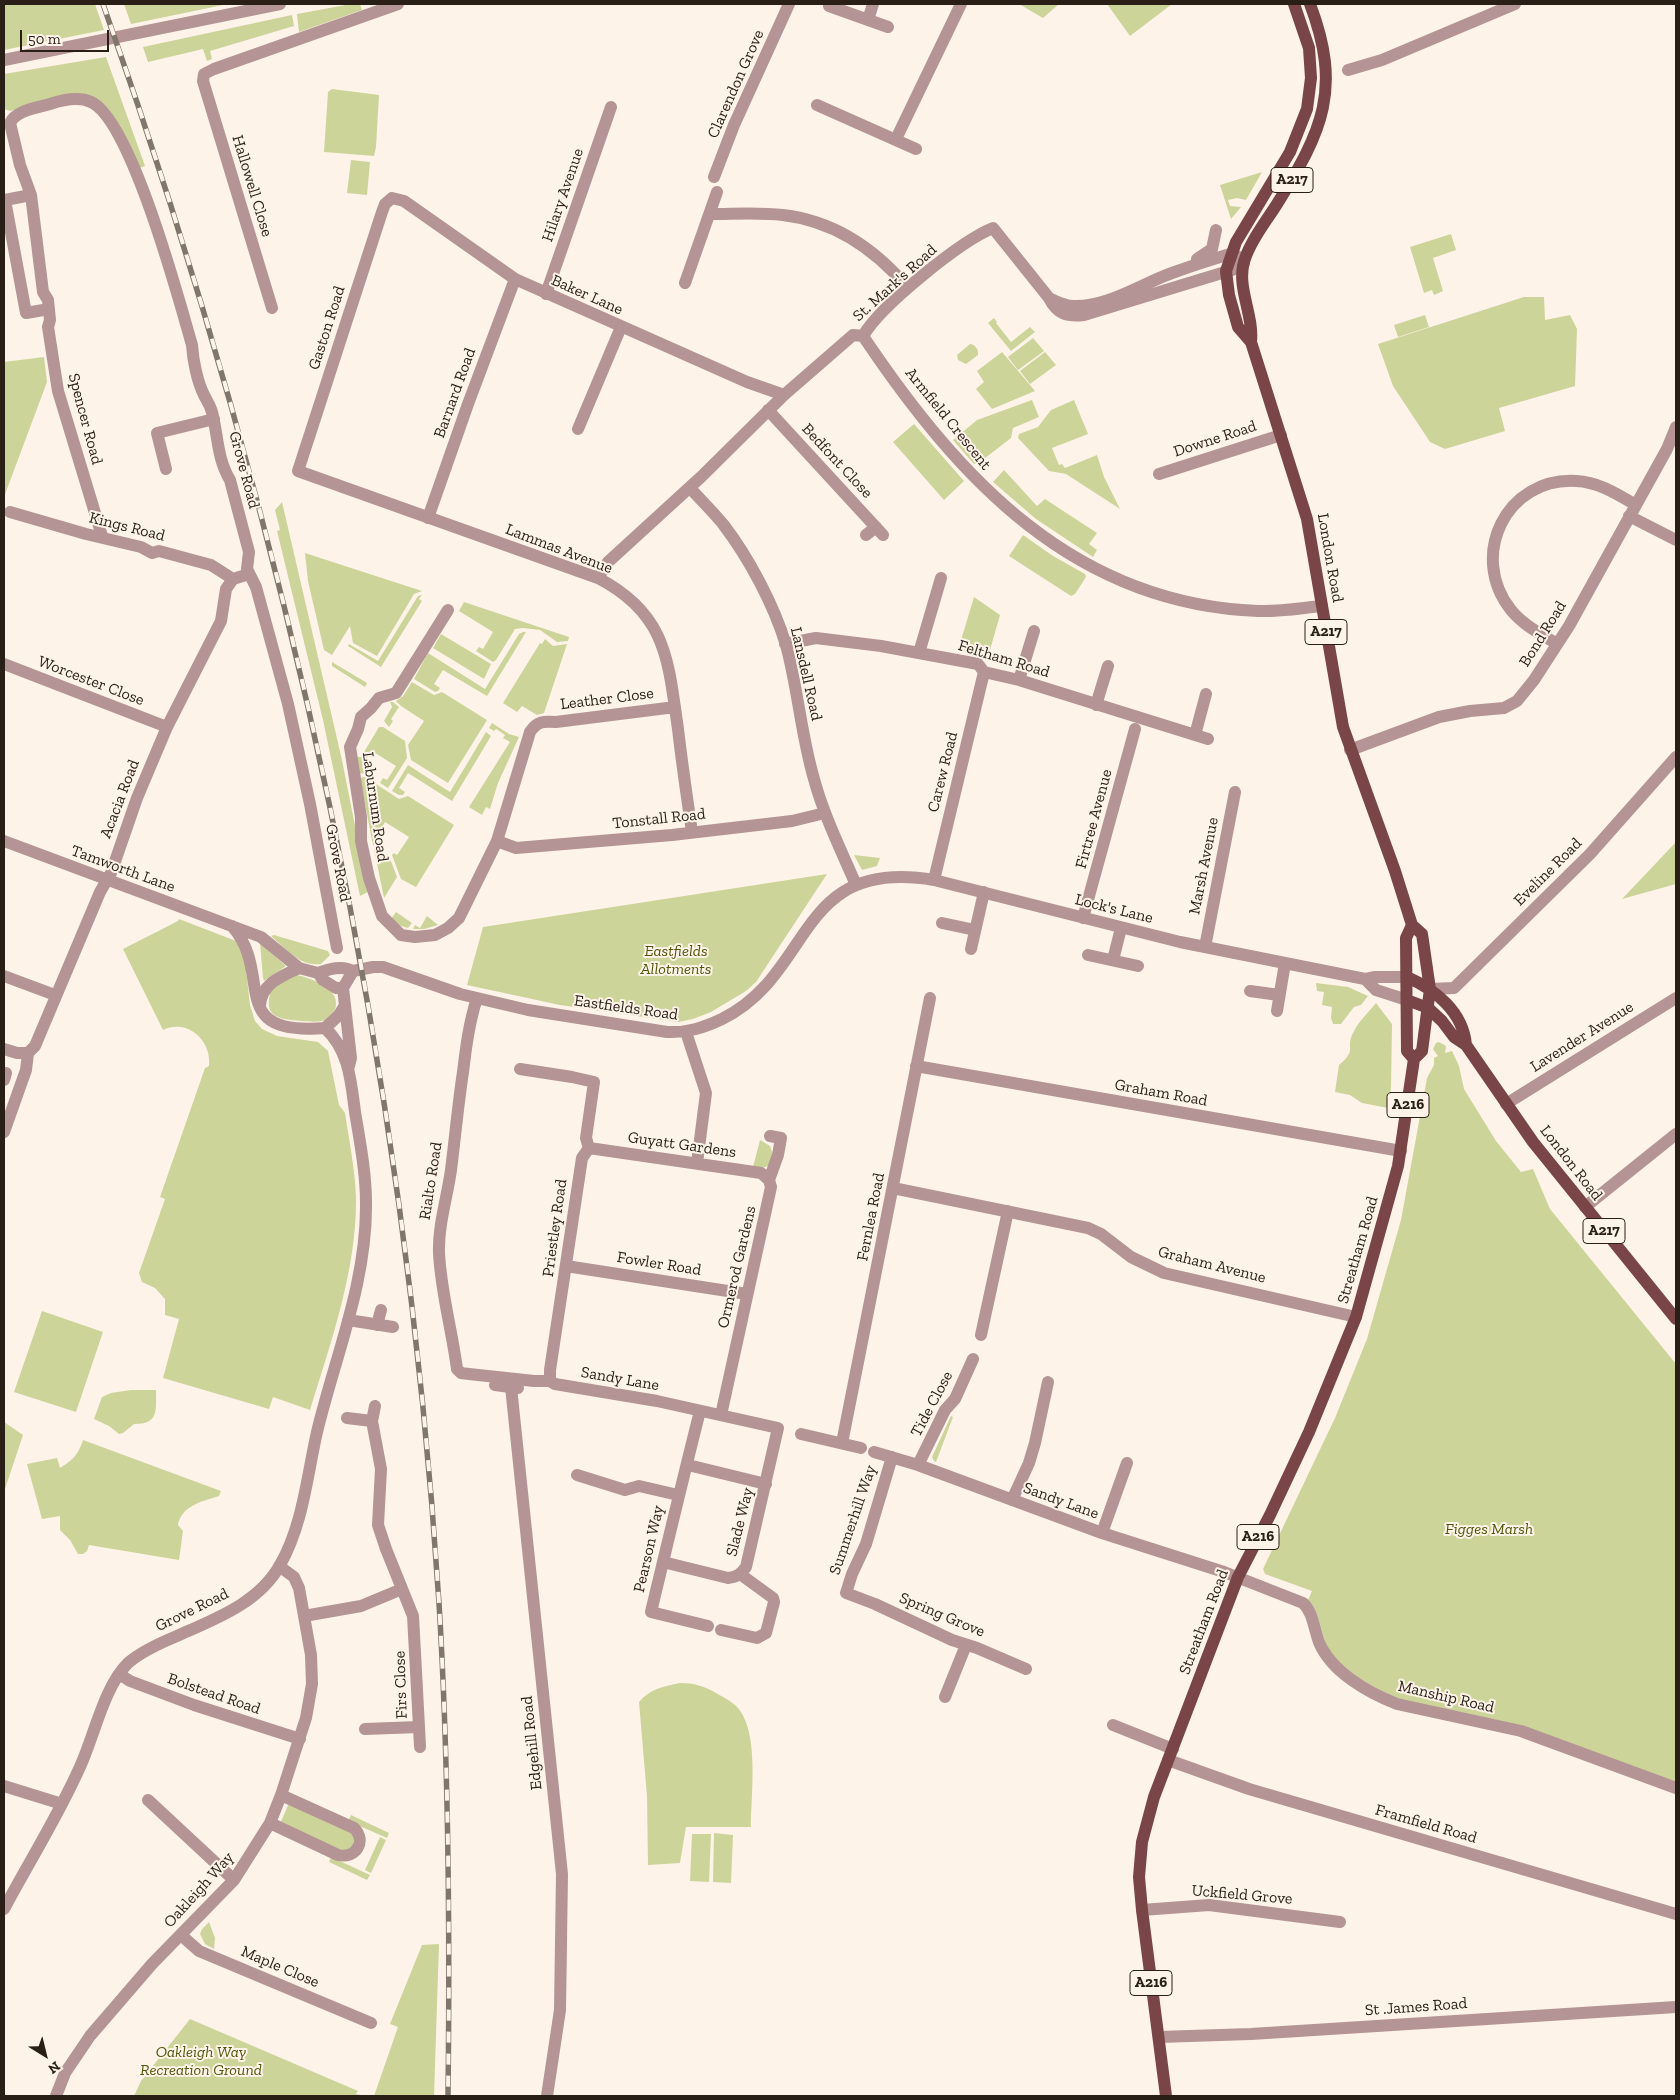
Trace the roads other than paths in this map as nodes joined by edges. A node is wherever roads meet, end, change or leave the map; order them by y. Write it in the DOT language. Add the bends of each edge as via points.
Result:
graph roads {
  1 [pos="280,4"];
  2 [pos="398,4"];
  3 [pos="789,4"];
  4 [pos="873,4"];
  5 [pos="961,4"];
  6 [pos="1294,4"];
  7 [pos="1310,4"];
  8 [pos="1515,4"];
  9 [pos="829,6"];
  10 [pos="868,20"];
  11 [pos="888,27"];
  12 [pos="4,60"];
  13 [pos="1348,70"];
  14 [pos="816,105"];
  15 [pos="611,107"];
  16 [pos="10,123"];
  17 [pos="896,139"];
  18 [pos="916,149"];
  19 [pos="714,177"];
  20 [pos="717,192"];
  21 [pos="30,195"];
  22 [pos="392,198"];
  23 [pos="710,214"];
  24 [pos="1216,230"];
  25 [pos="1230,254"];
  26 [pos="1244,263"];
  27 [pos="1226,271"];
  28 [pos="515,279"];
  29 [pos="685,282"];
  30 [pos="908,288"];
  31 [pos="1127,292"];
  32 [pos="546,294"];
  33 [pos="1049,298"];
  34 [pos="272,308"];
  35 [pos="49,309"];
  36 [pos="620,327"];
  37 [pos="863,336"];
  38 [pos="1251,342"];
  39 [pos="784,395"];
  40 [pos="768,410"];
  41 [pos="214,419"];
  42 [pos="1676,427"];
  43 [pos="578,429"];
  44 [pos="1282,435"];
  45 [pos="166,469"];
  46 [pos="298,471"];
  47 [pos="1159,474"];
  48 [pos="690,488"];
  49 [pos="1636,505"];
  50 [pos="10,512"];
  51 [pos="1629,516"];
  52 [pos="428,518"];
  53 [pos="866,535"];
  54 [pos="102,536"];
  55 [pos="1676,540"];
  56 [pos="249,574"];
  57 [pos="598,578"];
  58 [pos="941,578"];
  59 [pos="232,579"];
  60 [pos="1322,606"];
  61 [pos="448,610"];
  62 [pos="1034,631"];
  63 [pos="785,644"];
  64 [pos="1557,644"];
  65 [pos="919,653"];
  66 [pos="4,664"];
  67 [pos="1108,666"];
  68 [pos="984,672"];
  69 [pos="1020,680"];
  70 [pos="1206,694"];
  71 [pos="1096,705"];
  72 [pos="675,707"];
  73 [pos="543,721"];
  74 [pos="167,727"];
  75 [pos="1135,729"];
  76 [pos="1350,750"];
  77 [pos="1676,757"];
  78 [pos="1235,792"];
  79 [pos="825,813"];
  80 [pos="692,832"];
  81 [pos="4,841"];
  82 [pos="497,841"];
  83 [pos="106,879"];
  84 [pos="934,880"];
  85 [pos="856,885"];
  86 [pos="984,892"];
  87 [pos="1083,918"];
  88 [pos="942,923"];
  89 [pos="232,926"];
  90 [pos="1412,926"];
  91 [pos="1121,928"];
  92 [pos="975,930"];
  93 [pos="1205,947"];
  94 [pos="337,948"];
  95 [pos="971,949"];
  96 [pos="1088,955"];
  97 [pos="1114,960"];
  98 [pos="1285,963"];
  99 [pos="1138,966"];
  100 [pos="299,968"];
  101 [pos="353,971"];
  102 [pos="318,974"];
  103 [pos="4,976"];
  104 [pos="1407,977"];
  105 [pos="1365,979"];
  106 [pos="343,988"];
  107 [pos="1430,989"];
  108 [pos="1250,991"];
  109 [pos="55,995"];
  110 [pos="1279,995"];
  111 [pos="477,998"];
  112 [pos="930,998"];
  113 [pos="1676,998"];
  114 [pos="1408,1000"];
  115 [pos="260,1006"];
  116 [pos="345,1006"];
  117 [pos="1428,1008"];
  118 [pos="1277,1010"];
  119 [pos="325,1028"];
  120 [pos="686,1032"];
  121 [pos="1466,1045"];
  122 [pos="4,1049"];
  123 [pos="28,1053"];
  124 [pos="1414,1059"];
  125 [pos="349,1066"];
  126 [pos="916,1066"];
  127 [pos="520,1069"];
  128 [pos="1506,1104"];
  129 [pos="4,1132"];
  130 [pos="1676,1134"];
  131 [pos="770,1136"];
  132 [pos="589,1148"];
  133 [pos="1401,1151"];
  134 [pos="697,1163"];
  135 [pos="769,1180"];
  136 [pos="893,1188"];
  137 [pos="1585,1207"];
  138 [pos="1008,1212"];
  139 [pos="566,1266"];
  140 [pos="747,1294"];
  141 [pos="381,1310"];
  142 [pos="1356,1317"];
  143 [pos="1676,1319"];
  144 [pos="348,1320"];
  145 [pos="377,1325"];
  146 [pos="393,1327"];
  147 [pos="981,1335"];
  148 [pos="973,1359"];
  149 [pos="457,1369"];
  150 [pos="494,1380"];
  151 [pos="550,1381"];
  152 [pos="1048,1382"];
  153 [pos="511,1387"];
  154 [pos="526,1389"];
  155 [pos="375,1406"];
  156 [pos="700,1411"];
  157 [pos="721,1416"];
  158 [pos="347,1418"];
  159 [pos="372,1421"];
  160 [pos="778,1428"];
  161 [pos="801,1434"];
  162 [pos="842,1443"];
  163 [pos="861,1448"];
  164 [pos="874,1452"];
  165 [pos="892,1457"];
  166 [pos="1127,1463"];
  167 [pos="688,1465"];
  168 [pos="918,1465"];
  169 [pos="577,1476"];
  170 [pos="766,1484"];
  171 [pos="678,1495"];
  172 [pos="1012,1500"];
  173 [pos="1102,1533"];
  174 [pos="663,1562"];
  175 [pos="280,1566"];
  176 [pos="740,1574"];
  177 [pos="1238,1577"];
  178 [pos="1251,1582"];
  179 [pos="402,1590"];
  180 [pos="846,1593"];
  181 [pos="304,1616"];
  182 [pos="708,1626"];
  183 [pos="721,1630"];
  184 [pos="966,1645"];
  185 [pos="1026,1669"];
  186 [pos="119,1674"];
  187 [pos="944,1697"];
  188 [pos="1113,1725"];
  189 [pos="419,1727"];
  190 [pos="365,1729"];
  191 [pos="300,1739"];
  192 [pos="420,1748"];
  193 [pos="1170,1754"];
  194 [pos="4,1786"];
  195 [pos="1676,1788"];
  196 [pos="281,1795"];
  197 [pos="148,1800"];
  198 [pos="62,1804"];
  199 [pos="270,1823"];
  200 [pos="234,1880"];
  201 [pos="4,1909"];
  202 [pos="1142,1910"];
  203 [pos="1676,1914"];
  204 [pos="1340,1922"];
  205 [pos="181,1935"];
  206 [pos="1676,2007"];
  207 [pos="371,2023"];
  208 [pos="1158,2037"];
  209 [pos="56,2096"];
  210 [pos="547,2096"];
  211 [pos="1166,2096"];
  1 -- 12 [label="street"];
  2 -- 34 [label="street, Hallowell Close" via="204,74 203,81"];
  3 -- 19 [label="street, Clarendon Grove"];
  4 -- 10 [label="street"];
  5 -- 17 [label="street"];
  6 -- 25 [label="main road, A217" via="1309,48 1311,78 1307,109 1290,152"];
  7 -- 26 [label="main road, A217" via="1324,45 1326,87 1322,113 1311,145"];
  8 -- 13 [label="street" via="1382,60"];
  9 -- 10 [label="street"];
  10 -- 11 [label="street"];
  14 -- 17 [label="street"];
  15 -- 32 [label="street, Hilary Avenue"];
  16 -- 21 [label="street, Spencer Road"];
  16 -- 41 [label="street, Grove Road" via="12,118 22,113 78,99 96,106 112,126 132,165 154,221 192,345 203,394"];
  17 -- 18 [label="street"];
  20 -- 23 [label="street"];
  21 -- 35 [label="street, Spencer Road" via="43,292"];
  21 -- 35 [label="street" via="5,200 26,313"];
  22 -- 28 [label="street, Baker Lane" via="404,201"];
  22 -- 46 [label="street, Gaston Road" via="382,212"];
  23 -- 29 [label="street"];
  23 -- 30 [label="street" via="785,215 832,229 872,252"];
  24 -- 31 [label="street" via="1212,249 1206,254 1150,277"];
  25 -- 26 [label="street"];
  25 -- 27 [label="main road, A217"];
  25 -- 31 [label="street" via="1171,273"];
  26 -- 27 [label="street"];
  26 -- 38 [label="main road, A217" via="1242,281 1252,329"];
  27 -- 33 [label="street, St. Mark's Road" via="1084,315 1058,312"];
  27 -- 38 [label="main road, A217" via="1238,327"];
  28 -- 32 [label="street, Baker Lane"];
  28 -- 52 [label="street, Barnard Road"];
  30 -- 33 [label="street, St. Mark's Road" via="972,238 993,228"];
  30 -- 37 [label="street, St. Mark's Road" via="878,316"];
  31 -- 33 [label="street" via="1073,306"];
  32 -- 36 [label="street, Baker Lane"];
  35 -- 54 [label="street, Spencer Road" via="48,327 58,392"];
  36 -- 39 [label="street, Baker Lane"];
  36 -- 43 [label="street"];
  37 -- 39 [label="street, St. Mark's Road" via="853,335"];
  37 -- 60 [label="street, Armfield Crescent" via="922,418 972,476 1019,519 1054,545 1108,575 1180,601 1260,611"];
  38 -- 44 [label="main road, London Road / A217"];
  39 -- 40 [label="street, St. Mark's Road"];
  40 -- 48 [label="street, St. Mark's Road"];
  40 -- 53 [label="street, Bedfont Close" via="879,531"];
  41 -- 45 [label="street" via="157,432"];
  41 -- 56 [label="street, Grove Road" via="217,445 249,552"];
  42 -- 49 [label="street, Bond Road"];
  44 -- 47 [label="street, Downe Road"];
  44 -- 60 [label="main road, London Road / A217" via="1307,519"];
  46 -- 52 [label="street, Lammas Avenue"];
  48 -- 57 [label="street, St. Mark's Road" via="608,562"];
  48 -- 63 [label="street, Lansdell Road" via="722,523 746,558"];
  49 -- 51 [label="street, Bond Road"];
  49 -- 64 [label="street" via="1597,484 1559,481 1524,497 1502,521 1493,552 1497,588 1517,618"];
  50 -- 54 [label="street, Kings Road"];
  51 -- 55 [label="street"];
  51 -- 64 [label="street, Bond Road"];
  52 -- 57 [label="street, Lammas Avenue"];
  54 -- 59 [label="street, Kings Road" via="148,551 211,565"];
  56 -- 59 [label="street"];
  56 -- 94 [label="street, Grove Road" via="256,587 288,704"];
  57 -- 72 [label="street, Lammas Avenue" via="631,599 648,617 668,662"];
  58 -- 65 [label="street"];
  59 -- 74 [label="street, Acacia Road" via="226,589 221,621"];
  60 -- 76 [label="main road, London Road / A217" via="1340,716"];
  61 -- 82 [label="street, Laburnum Road" via="396,692 379,698 361,717 350,747 361,817 361,842 382,916 398,933 407,937 425,937 448,928 462,913"];
  62 -- 69 [label="street"];
  63 -- 65 [label="street, Feltham Road" via="816,638"];
  63 -- 79 [label="street, Lansdell Road" via="806,748"];
  64 -- 76 [label="street, Bond Road" via="1534,680 1512,704 1504,708 1439,717"];
  65 -- 68 [label="street, Feltham Road" via="978,664"];
  66 -- 74 [label="street, Worcester Close"];
  67 -- 71 [label="street"];
  68 -- 69 [label="street, Feltham Road"];
  68 -- 84 [label="street, Carew Road"];
  69 -- 71 [label="street, Feltham Road"];
  70 -- 71 [label="street, Feltham Road" via="1202,737"];
  72 -- 73 [label="street, Leather Close"];
  72 -- 80 [label="street, Lammas Avenue"];
  73 -- 82 [label="street, Laburnum Road" via="530,732"];
  74 -- 83 [label="street, Acacia Road"];
  75 -- 87 [label="street, Firtree Avenue"];
  76 -- 90 [label="main road, London Road / A217"];
  77 -- 107 [label="street, Eveline Road" via="1590,854 1454,988"];
  78 -- 93 [label="street, Marsh Avenue"];
  79 -- 80 [label="street, Tonstall Road" via="792,821"];
  79 -- 85 [label="street, Lansdell Road"];
  80 -- 82 [label="street, Tonstall Road" via="516,848"];
  81 -- 83 [label="street, Tamworth Lane"];
  83 -- 89 [label="street, Tamworth Lane"];
  83 -- 109 [label="street, Acacia Road"];
  84 -- 85 [label="street, Lock's Lane" via="894,877"];
  84 -- 86 [label="street, Lock's Lane"];
  85 -- 120 [label="street, Eastfields Road" via="831,900 818,913 772,979 755,997 721,1019"];
  86 -- 87 [label="street, Lock's Lane"];
  86 -- 92 [label="street"];
  87 -- 91 [label="street, Lock's Lane"];
  88 -- 92 [label="street"];
  89 -- 100 [label="street, Tamworth Lane" via="262,938"];
  89 -- 115 [label="street" via="245,944"];
  90 -- 104 [label="main road" via="1406,938"];
  90 -- 107 [label="main road, London Road / A217" via="1424,938"];
  91 -- 93 [label="street, Lock's Lane"];
  91 -- 97 [label="street"];
  92 -- 95 [label="street"];
  93 -- 98 [label="street, Lock's Lane"];
  96 -- 97 [label="street"];
  97 -- 99 [label="street"];
  98 -- 105 [label="street, Lock's Lane"];
  98 -- 110 [label="street"];
  100 -- 102 [label="street"];
  100 -- 115 [label="street" via="268,986"];
  101 -- 102 [label="street" via="346,967"];
  101 -- 106 [label="street"];
  101 -- 111 [label="street, Eastfields Road" via="389,968"];
  102 -- 106 [label="street" via="336,988"];
  103 -- 109 [label="street"];
  104 -- 105 [label="street, Lock's Lane"];
  104 -- 107 [label="main road"];
  104 -- 114 [label="main road, Streatham Road"];
  105 -- 114 [label="street, Lock's Lane" via="1376,990"];
  106 -- 116 [label="street"];
  107 -- 117 [label="main road, Streatham Road"];
  107 -- 121 [label="main road, London Road / A217" via="1454,1011 1465,1031"];
  108 -- 110 [label="street"];
  109 -- 123 [label="street, Acacia Road" via="35,1046"];
  110 -- 118 [label="street"];
  111 -- 120 [label="street, Eastfields Road" via="561,1016"];
  111 -- 149 [label="street, Rialto Road" via="464,1053 440,1233 444,1298"];
  112 -- 126 [label="street, Fernlea Road"];
  113 -- 128 [label="street, Lavender Avenue"];
  114 -- 117 [label="main road"];
  114 -- 124 [label="main road, Streatham Road / A216" via="1407,1051"];
  115 -- 119 [label="street" via="265,1016 275,1024 299,1029"];
  116 -- 119 [label="street"];
  116 -- 125 [label="street, Grove Road" via="351,1058"];
  117 -- 121 [label="main road, London Road / A217" via="1454,1038"];
  117 -- 124 [label="main road, Streatham Road / A216" via="1422,1051"];
  119 -- 125 [label="street, Grove Road" via="334,1036"];
  120 -- 134 [label="street" via="706,1093"];
  121 -- 128 [label="main road, London Road / A217"];
  122 -- 123 [label="street"];
  123 -- 129 [label="street, Acacia Road" via="24,1078"];
  124 -- 133 [label="main road, Streatham Road / A216"];
  125 -- 144 [label="street, Grove Road" via="366,1204 362,1255"];
  126 -- 133 [label="street, Graham Road"];
  126 -- 136 [label="street, Fernlea Road"];
  127 -- 132 [label="street, Priestley Road" via="594,1082 586,1138"];
  128 -- 137 [label="main road, London Road / A217"];
  130 -- 137 [label="street"];
  131 -- 135 [label="street, Ormerod Gardens" via="781,1138"];
  132 -- 134 [label="street, Guyatt Gardens"];
  132 -- 139 [label="street, Priestley Road" via="582,1158"];
  133 -- 142 [label="main road, Streatham Road / A216"];
  134 -- 135 [label="street, Guyatt Gardens" via="761,1173"];
  135 -- 140 [label="street, Ormerod Gardens" via="771,1187"];
  136 -- 138 [label="street, Graham Avenue"];
  136 -- 162 [label="street, Fernlea Road"];
  137 -- 143 [label="main road, London Road / A217"];
  138 -- 142 [label="street, Graham Avenue" via="1088,1228 1132,1257 1164,1273"];
  138 -- 147 [label="street"];
  139 -- 140 [label="street, Fowler Road"];
  139 -- 151 [label="street, Priestley Road"];
  140 -- 157 [label="street, Ormerod Gardens"];
  141 -- 145 [label="street"];
  142 -- 177 [label="main road, Streatham Road / A216" via="1309,1432"];
  144 -- 145 [label="street"];
  144 -- 175 [label="street, Grove Road" via="318,1426 299,1516"];
  145 -- 146 [label="street"];
  148 -- 168 [label="street, Tide Close"];
  149 -- 150 [label="street, Sandy Lane" via="461,1373"];
  150 -- 151 [label="street, Sandy Lane"];
  150 -- 153 [label="street"];
  151 -- 156 [label="street, Sandy Lane"];
  152 -- 172 [label="street" via="1036,1443"];
  153 -- 154 [label="street"];
  153 -- 210 [label="street, Edgehill Road" via="562,1874 560,2010"];
  155 -- 159 [label="street, Firs Close"];
  156 -- 157 [label="street, Sandy Lane"];
  156 -- 167 [label="street, Pearson Way"];
  157 -- 160 [label="street, Sandy Lane"];
  158 -- 159 [label="street"];
  159 -- 179 [label="street, Firs Close" via="381,1469 378,1524"];
  160 -- 170 [label="street, Slade Way"];
  161 -- 162 [label="street"];
  162 -- 163 [label="street"];
  164 -- 165 [label="street, Sandy Lane"];
  165 -- 168 [label="street, Sandy Lane"];
  165 -- 180 [label="street, Summerhill Way" via="866,1544"];
  166 -- 173 [label="street"];
  167 -- 170 [label="street"];
  167 -- 171 [label="street, Pearson Way"];
  168 -- 172 [label="street, Sandy Lane"];
  169 -- 171 [label="street" via="625,1490 639,1486"];
  170 -- 176 [label="street, Slade Way" via="746,1567"];
  171 -- 174 [label="street, Pearson Way"];
  172 -- 173 [label="street, Sandy Lane"];
  173 -- 177 [label="street, Sandy Lane"];
  174 -- 176 [label="street, Slade Way" via="728,1578"];
  174 -- 182 [label="street, Pearson Way" via="651,1612"];
  175 -- 181 [label="street, Oakleigh Way" via="298,1582"];
  175 -- 186 [label="street, Grove Road" via="263,1588 235,1608 144,1652"];
  176 -- 183 [label="street" via="773,1598 766,1633 757,1638"];
  177 -- 178 [label="street, Sandy Lane"];
  177 -- 193 [label="main road, Streatham Road / A216"];
  178 -- 195 [label="street, Manship Road" via="1303,1602 1327,1654 1339,1668 1379,1697 1397,1704 1521,1731"];
  179 -- 181 [label="street" via="361,1606"];
  179 -- 189 [label="street, Firs Close" via="415,1625"];
  180 -- 184 [label="street, Spring Grove"];
  181 -- 191 [label="street, Oakleigh Way" via="312,1684"];
  184 -- 185 [label="street, Spring Grove"];
  184 -- 187 [label="street"];
  186 -- 191 [label="street, Bolstead Road" via="194,1705"];
  186 -- 198 [label="street, Grove Road"];
  188 -- 193 [label="street, Framfield Road"];
  189 -- 190 [label="street, Firs Close"];
  189 -- 192 [label="street"];
  191 -- 196 [label="street, Oakleigh Way"];
  193 -- 202 [label="main road, Streatham Road / A216" via="1140,1848"];
  193 -- 203 [label="street, Framfield Road" via="1257,1792"];
  194 -- 198 [label="street"];
  196 -- 199 [label="street, Oakleigh Way"];
  196 -- 199 [label="street" via="354,1828 359,1835 358,1847 348,1856 338,1855"];
  197 -- 200 [label="street"];
  198 -- 201 [label="street, Grove Road"];
  199 -- 200 [label="street, Oakleigh Way"];
  200 -- 205 [label="street, Oakleigh Way"];
  202 -- 204 [label="street, Uckfield Grove" via="1209,1905"];
  202 -- 208 [label="main road, Streatham Road / A216"];
  205 -- 207 [label="street, Maple Close" via="199,1951"];
  205 -- 209 [label="street, Oakleigh Way" via="90,2036 72,2061"];
  206 -- 208 [label="street, St .James Road"];
  208 -- 211 [label="main road, Streatham Road / A216"];
}
